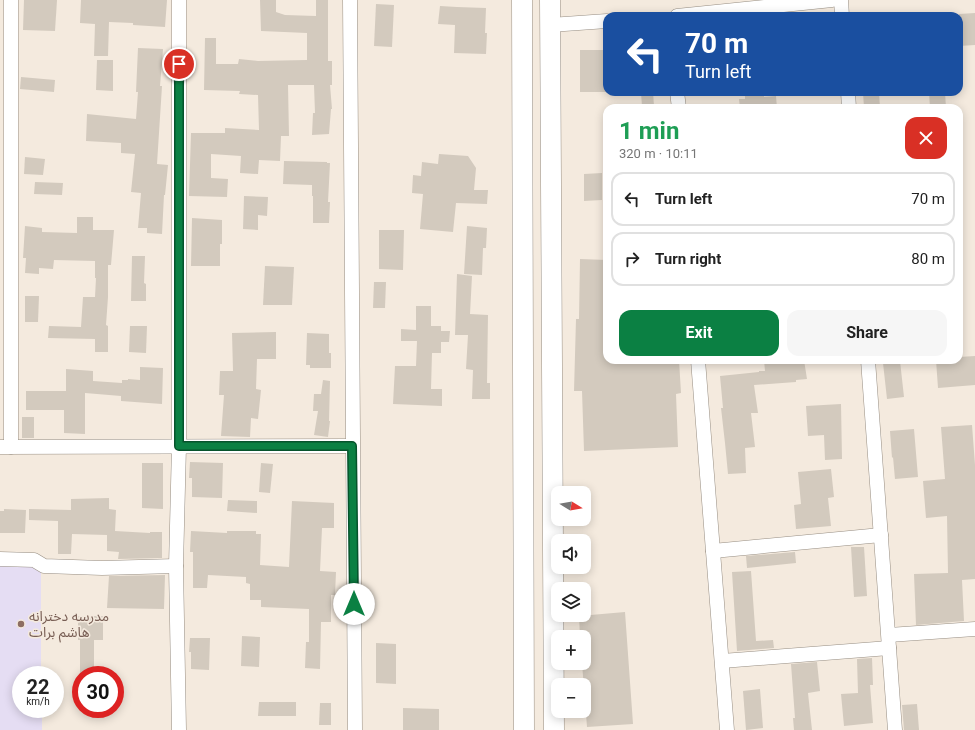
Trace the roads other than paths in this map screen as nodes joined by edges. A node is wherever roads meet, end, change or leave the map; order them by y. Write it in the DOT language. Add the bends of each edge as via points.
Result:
graph roads {
  1 [pos="11,0"];
  2 [pos="179,0"];
  3 [pos="350,0"];
  4 [pos="522,0"];
  5 [pos="550,0"];
  6 [pos="832,0"];
  7 [pos="841,0"];
  8 [pos="716,12"];
  9 [pos="842,12"];
  10 [pos="603,21"];
  11 [pos="550,25"];
  12 [pos="5,119"];
  13 [pos="698,364"];
  14 [pos="868,364"];
  15 [pos="179,446"];
  16 [pos="352,446"];
  17 [pos="6,447"];
  18 [pos="881,535"];
  19 [pos="713,551"];
  20 [pos="0,559"];
  21 [pos="176,566"];
  22 [pos="975,629"];
  23 [pos="889,642"];
  24 [pos="722,661"];
  25 [pos="179,730"];
  26 [pos="355,730"];
  27 [pos="524,730"];
  28 [pos="554,730"];
  29 [pos="727,730"];
  30 [pos="895,730"];
  1 -- 12 [label="street"];
  2 -- 15 [label="street"];
  3 -- 16 [label="street"];
  4 -- 27 [label="main road"];
  5 -- 11 [label="main road"];
  6 -- 8 [label="street"];
  7 -- 9 [label="street"];
  10 -- 11 [label="street"];
  11 -- 28 [label="main road"];
  12 -- 17 [label="street"];
  13 -- 19 [label="street"];
  14 -- 18 [label="street"];
  15 -- 16 [label="street"];
  15 -- 17 [label="street"];
  15 -- 21 [label="street"];
  16 -- 26 [label="street"];
  18 -- 19 [label="street"];
  18 -- 23 [label="street"];
  19 -- 24 [label="street"];
  20 -- 21 [label="street" via="34,560 44,566"];
  21 -- 25 [label="street"];
  22 -- 23 [label="street"];
  23 -- 24 [label="street"];
  23 -- 30 [label="street"];
  24 -- 29 [label="street"];
}
